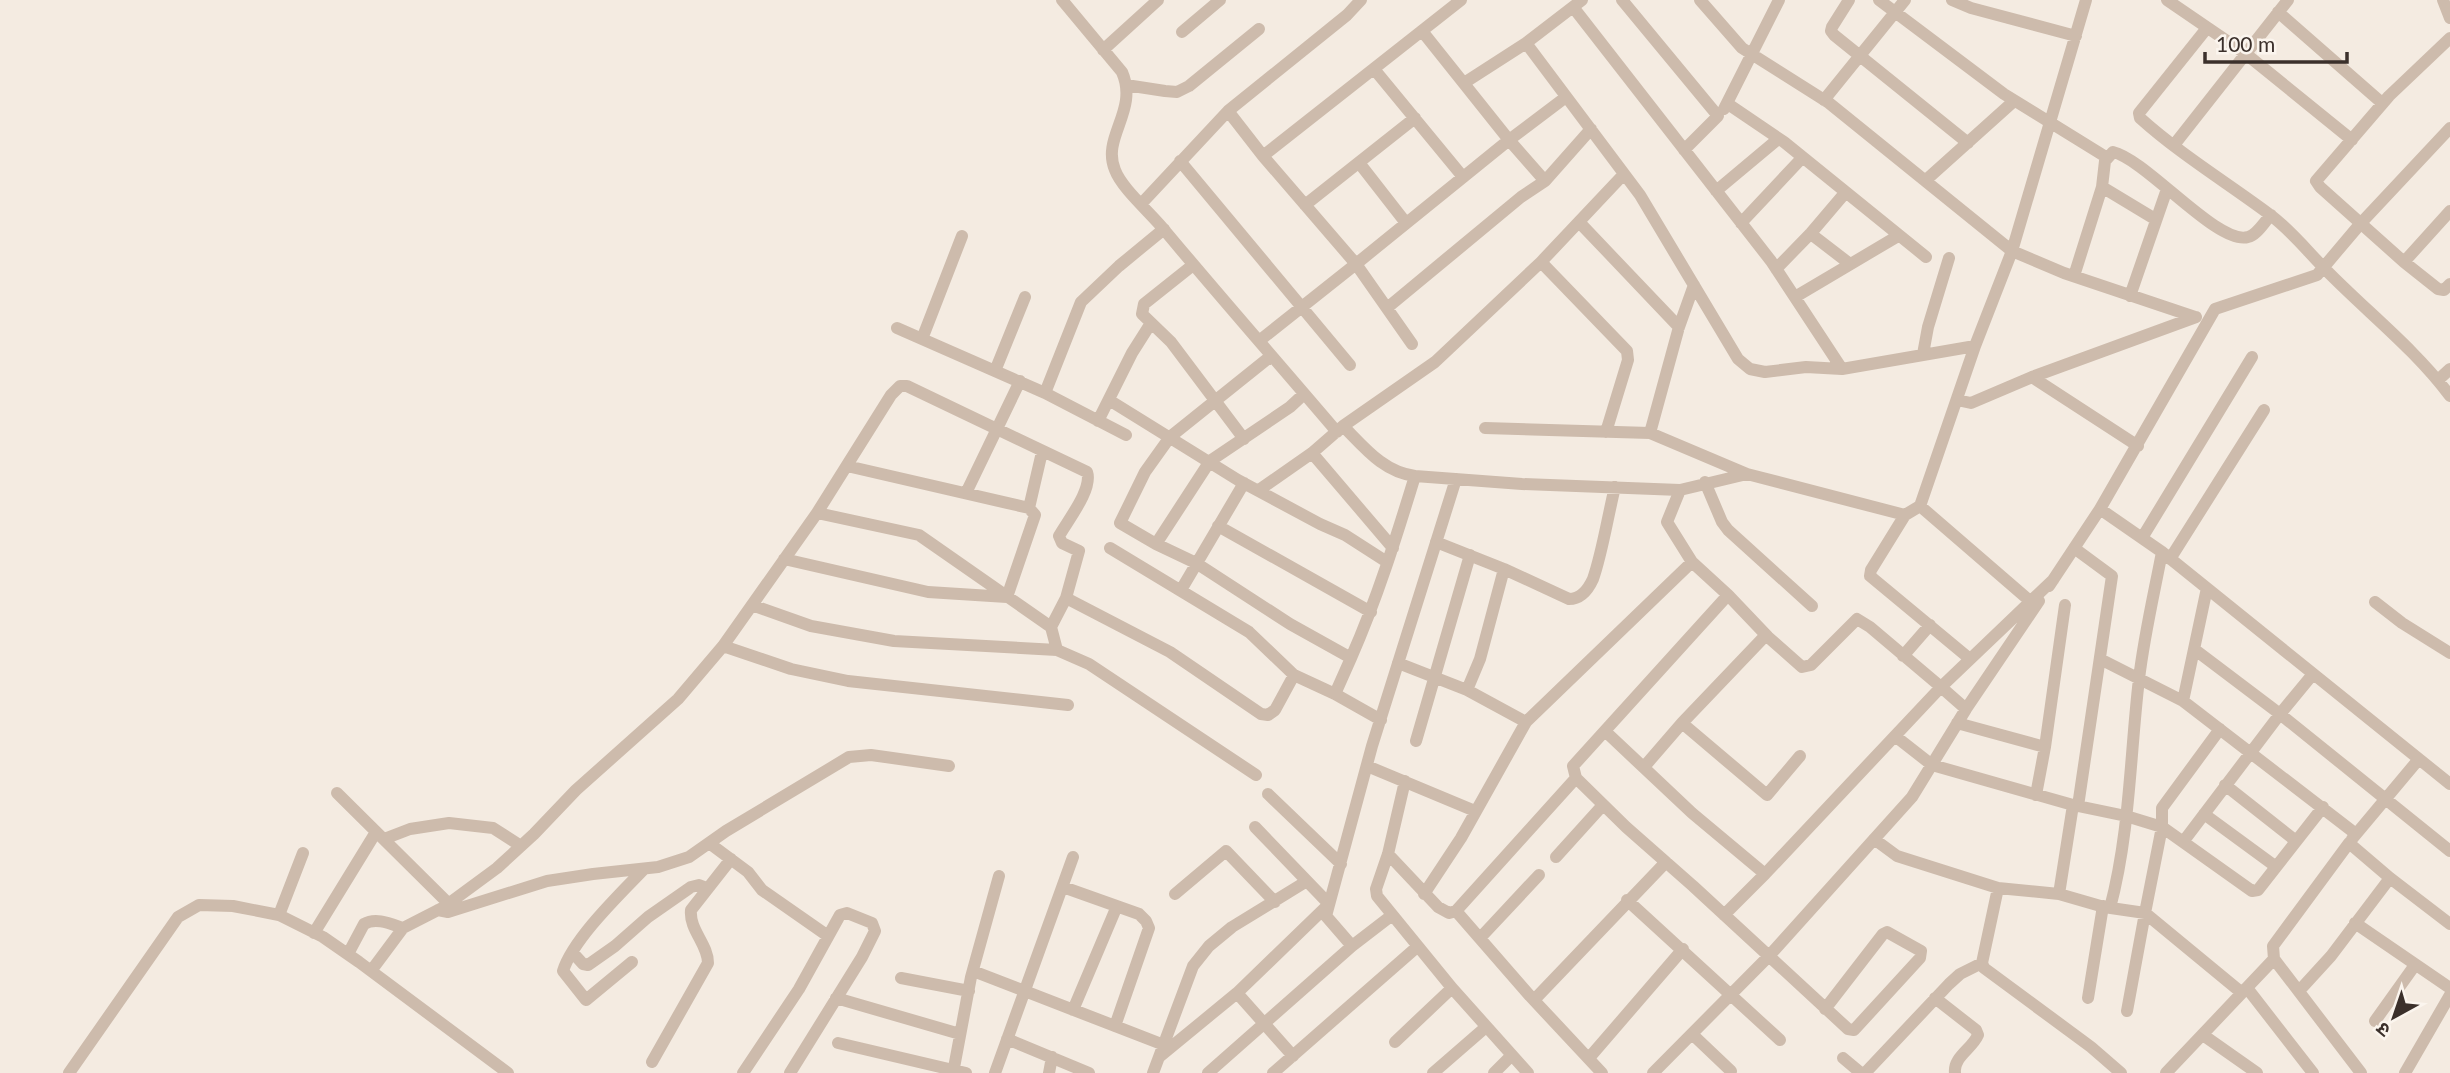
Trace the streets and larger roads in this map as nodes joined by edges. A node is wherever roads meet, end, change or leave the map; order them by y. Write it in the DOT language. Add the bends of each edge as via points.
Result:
graph roads {
  1 [pos="1158,0"];
  2 [pos="1220,0"];
  3 [pos="1361,0"];
  4 [pos="1461,0"];
  5 [pos="1622,0"];
  6 [pos="1700,0"];
  7 [pos="1779,0"];
  8 [pos="1849,0"];
  9 [pos="1879,0"];
  10 [pos="1905,0"];
  11 [pos="1952,0"];
  12 [pos="2086,0"];
  13 [pos="2166,0"];
  14 [pos="2288,0"];
  15 [pos="2443,0"];
  16 [pos="1066,1"];
  17 [pos="1577,3"];
  18 [pos="1973,4"];
  19 [pos="2278,12"];
  20 [pos="1895,13"];
  21 [pos="2450,18"];
  22 [pos="2207,28"];
  23 [pos="1259,29"];
  24 [pos="1422,31"];
  25 [pos="1182,32"];
  26 [pos="2076,36"];
  27 [pos="2450,38"];
  28 [pos="1526,43"];
  29 [pos="1103,50"];
  30 [pos="1751,54"];
  31 [pos="2246,54"];
  32 [pos="1860,56"];
  33 [pos="1374,69"];
  34 [pos="1464,83"];
  35 [pos="1126,85"];
  36 [pos="1566,97"];
  37 [pos="1824,100"];
  38 [pos="2014,101"];
  39 [pos="2382,103"];
  40 [pos="1728,104"];
  41 [pos="1228,111"];
  42 [pos="1718,116"];
  43 [pos="1415,118"];
  44 [pos="2049,121"];
  45 [pos="2450,128"];
  46 [pos="1591,129"];
  47 [pos="1778,138"];
  48 [pos="2352,139"];
  49 [pos="1509,140"];
  50 [pos="1968,143"];
  51 [pos="2174,145"];
  52 [pos="1684,150"];
  53 [pos="1264,156"];
  54 [pos="1802,158"];
  55 [pos="2106,158"];
  56 [pos="1180,161"];
  57 [pos="1360,164"];
  58 [pos="1624,173"];
  59 [pos="1462,177"];
  60 [pos="1926,180"];
  61 [pos="1545,181"];
  62 [pos="2102,187"];
  63 [pos="2167,189"];
  64 [pos="1716,191"];
  65 [pos="1845,193"];
  66 [pos="1142,203"];
  67 [pos="1306,205"];
  68 [pos="2450,211"];
  69 [pos="2270,215"];
  70 [pos="2155,219"];
  71 [pos="1579,222"];
  72 [pos="1406,223"];
  73 [pos="1741,223"];
  74 [pos="2361,223"];
  75 [pos="1164,229"];
  76 [pos="1811,234"];
  77 [pos="962,236"];
  78 [pos="1898,236"];
  79 [pos="2012,251"];
  80 [pos="1926,257"];
  81 [pos="1949,258"];
  82 [pos="1541,262"];
  83 [pos="2404,262"];
  84 [pos="1356,264"];
  85 [pos="1850,264"];
  86 [pos="1194,265"];
  87 [pos="2323,268"];
  88 [pos="1776,269"];
  89 [pos="2074,276"];
  90 [pos="2450,284"];
  91 [pos="1694,285"];
  92 [pos="2130,296"];
  93 [pos="1795,297"];
  94 [pos="1025,298"];
  95 [pos="1301,307"];
  96 [pos="1387,308"];
  97 [pos="2215,309"];
  98 [pos="2194,317"];
  99 [pos="1151,323"];
  100 [pos="1679,327"];
  101 [pos="897,328"];
  102 [pos="922,339"];
  103 [pos="1259,341"];
  104 [pos="1412,344"];
  105 [pos="1976,346"];
  106 [pos="1923,354"];
  107 [pos="1271,356"];
  108 [pos="2252,357"];
  109 [pos="1350,365"];
  110 [pos="1842,369"];
  111 [pos="2450,369"];
  112 [pos="995,372"];
  113 [pos="2032,377"];
  114 [pos="2438,380"];
  115 [pos="1020,382"];
  116 [pos="1045,393"];
  117 [pos="1304,394"];
  118 [pos="2450,396"];
  119 [pos="1109,400"];
  120 [pos="1215,400"];
  121 [pos="1957,400"];
  122 [pos="2264,410"];
  123 [pos="1098,421"];
  124 [pos="998,428"];
  125 [pos="1485,428"];
  126 [pos="1340,429"];
  127 [pos="1606,432"];
  128 [pos="1650,433"];
  129 [pos="1126,435"];
  130 [pos="1170,438"];
  131 [pos="1244,439"];
  132 [pos="2138,446"];
  133 [pos="1042,452"];
  134 [pos="1312,453"];
  135 [pos="1210,461"];
  136 [pos="848,466"];
  137 [pos="1747,474"];
  138 [pos="1415,476"];
  139 [pos="1455,479"];
  140 [pos="1705,482"];
  141 [pos="1244,483"];
  142 [pos="1615,488"];
  143 [pos="1259,490"];
  144 [pos="1680,490"];
  145 [pos="966,493"];
  146 [pos="1920,506"];
  147 [pos="1029,508"];
  148 [pos="2100,509"];
  149 [pos="817,513"];
  150 [pos="1905,515"];
  151 [pos="1218,526"];
  152 [pos="2142,538"];
  153 [pos="1436,542"];
  154 [pos="1156,544"];
  155 [pos="1110,548"];
  156 [pos="1393,548"];
  157 [pos="2074,548"];
  158 [pos="1470,555"];
  159 [pos="2166,555"];
  160 [pos="784,559"];
  161 [pos="1387,562"];
  162 [pos="1692,562"];
  163 [pos="1196,563"];
  164 [pos="1504,569"];
  165 [pos="2053,580"];
  166 [pos="2207,588"];
  167 [pos="1181,590"];
  168 [pos="1728,595"];
  169 [pos="1007,597"];
  170 [pos="1066,598"];
  171 [pos="2030,601"];
  172 [pos="2375,602"];
  173 [pos="751,605"];
  174 [pos="2065,605"];
  175 [pos="1812,606"];
  176 [pos="1371,612"];
  177 [pos="1930,625"];
  178 [pos="1051,627"];
  179 [pos="1766,635"];
  180 [pos="723,646"];
  181 [pos="2194,649"];
  182 [pos="1056,650"];
  183 [pos="2450,653"];
  184 [pos="1903,656"];
  185 [pos="1351,659"];
  186 [pos="1970,659"];
  187 [pos="2100,659"];
  188 [pos="1398,663"];
  189 [pos="2313,674"];
  190 [pos="1294,675"];
  191 [pos="1436,677"];
  192 [pos="2139,677"];
  193 [pos="1941,687"];
  194 [pos="1467,690"];
  195 [pos="1335,694"];
  196 [pos="2183,701"];
  197 [pos="1068,705"];
  198 [pos="1966,709"];
  199 [pos="2280,713"];
  200 [pos="1381,720"];
  201 [pos="1526,722"];
  202 [pos="1682,723"];
  203 [pos="1957,723"];
  204 [pos="2220,729"];
  205 [pos="1606,732"];
  206 [pos="1895,736"];
  207 [pos="1416,741"];
  208 [pos="2045,747"];
  209 [pos="2250,754"];
  210 [pos="1800,756"];
  211 [pos="2419,759"];
  212 [pos="1932,765"];
  213 [pos="949,766"];
  214 [pos="1367,766"];
  215 [pos="1644,767"];
  216 [pos="1256,775"];
  217 [pos="1576,778"];
  218 [pos="1405,781"];
  219 [pos="2450,784"];
  220 [pos="2225,785"];
  221 [pos="337,793"];
  222 [pos="1268,794"];
  223 [pos="2036,795"];
  224 [pos="2384,799"];
  225 [pos="1603,805"];
  226 [pos="2075,805"];
  227 [pos="2323,807"];
  228 [pos="1475,811"];
  229 [pos="2204,814"];
  230 [pos="2126,816"];
  231 [pos="1255,827"];
  232 [pos="2162,827"];
  233 [pos="380,836"];
  234 [pos="1874,839"];
  235 [pos="2352,839"];
  236 [pos="2183,842"];
  237 [pos="2296,842"];
  238 [pos="709,843"];
  239 [pos="521,846"];
  240 [pos="2450,851"];
  241 [pos="303,853"];
  242 [pos="1388,854"];
  243 [pos="1073,857"];
  244 [pos="1556,857"];
  245 [pos="731,859"];
  246 [pos="1666,862"];
  247 [pos="1341,864"];
  248 [pos="2275,866"];
  249 [pos="644,869"];
  250 [pos="1765,874"];
  251 [pos="1539,875"];
  252 [pos="999,876"];
  253 [pos="2390,878"];
  254 [pos="1307,881"];
  255 [pos="1063,887"];
  256 [pos="1998,887"];
  257 [pos="707,888"];
  258 [pos="1175,894"];
  259 [pos="1424,894"];
  260 [pos="2059,894"];
  261 [pos="1627,900"];
  262 [pos="1275,902"];
  263 [pos="1329,904"];
  264 [pos="1117,906"];
  265 [pos="443,907"];
  266 [pos="2106,907"];
  267 [pos="1456,911"];
  268 [pos="2145,914"];
  269 [pos="279,915"];
  270 [pos="1391,915"];
  271 [pos="1724,915"];
  272 [pos="2355,923"];
  273 [pos="2450,924"];
  274 [pos="404,928"];
  275 [pos="314,933"];
  276 [pos="828,936"];
  277 [pos="1481,937"];
  278 [pos="1352,946"];
  279 [pos="1417,947"];
  280 [pos="1683,949"];
  281 [pos="573,953"];
  282 [pos="348,954"];
  283 [pos="1769,956"];
  284 [pos="2274,959"];
  285 [pos="632,962"];
  286 [pos="1982,963"];
  287 [pos="2415,965"];
  288 [pos="371,971"];
  289 [pos="973,971"];
  290 [pos="901,978"];
  291 [pos="1452,988"];
  292 [pos="2450,988"];
  293 [pos="2245,990"];
  294 [pos="968,991"];
  295 [pos="2299,991"];
  296 [pos="1026,992"];
  297 [pos="1237,993"];
  298 [pos="1731,995"];
  299 [pos="2450,995"];
  300 [pos="836,998"];
  301 [pos="1935,998"];
  302 [pos="2088,998"];
  303 [pos="1534,1000"];
  304 [pos="1825,1009"];
  305 [pos="1073,1010"];
  306 [pos="2127,1011"];
  307 [pos="2375,1021"];
  308 [pos="1264,1024"];
  309 [pos="1115,1026"];
  310 [pos="1486,1027"];
  311 [pos="960,1034"];
  312 [pos="1692,1034"];
  313 [pos="2203,1035"];
  314 [pos="1007,1039"];
  315 [pos="1780,1041"];
  316 [pos="1395,1042"];
  317 [pos="838,1043"];
  318 [pos="1161,1051"];
  319 [pos="1293,1056"];
  320 [pos="1511,1056"];
  321 [pos="1052,1057"];
  322 [pos="1589,1058"];
  323 [pos="1843,1058"];
  324 [pos="652,1062"];
  325 [pos="1731,1070"];
  326 [pos="957,1072"];
  327 [pos="1953,1072"];
  328 [pos="69,1073"];
  329 [pos="508,1073"];
  330 [pos="743,1073"];
  331 [pos="790,1073"];
  332 [pos="995,1073"];
  333 [pos="1049,1073"];
  334 [pos="1089,1073"];
  335 [pos="1153,1073"];
  336 [pos="1208,1073"];
  337 [pos="1273,1073"];
  338 [pos="1433,1073"];
  339 [pos="1494,1073"];
  340 [pos="1528,1073"];
  341 [pos="1602,1073"];
  342 [pos="1653,1073"];
  343 [pos="1863,1073"];
  344 [pos="2121,1073"];
  345 [pos="2166,1073"];
  346 [pos="2256,1073"];
  347 [pos="2313,1073"];
  348 [pos="2361,1073"];
  349 [pos="2405,1073"];
  1 -- 29 [label="street"];
  2 -- 25 [label="street"];
  3 -- 41 [label="street"];
  4 -- 24 [label="street"];
  5 -- 42 [label="street"];
  6 -- 30 [label="street"];
  7 -- 30 [label="street"];
  8 -- 32 [label="street" via="1831,31"];
  9 -- 20 [label="street"];
  10 -- 20 [label="street"];
  11 -- 18 [label="street"];
  12 -- 26 [label="street"];
  13 -- 22 [label="street"];
  14 -- 19 [label="street"];
  15 -- 21 [label="street"];
  16 -- 29 [label="street"];
  17 -- 28 [label="street"];
  17 -- 52 [label="street"];
  18 -- 26 [label="street"];
  19 -- 31 [label="street"];
  19 -- 39 [label="street"];
  20 -- 32 [label="street"];
  20 -- 38 [label="street"];
  22 -- 31 [label="street"];
  22 -- 51 [label="street" via="2140,113 2142,120"];
  23 -- 35 [label="street" via="1177,92"];
  24 -- 33 [label="street"];
  24 -- 34 [label="street"];
  26 -- 44 [label="street"];
  27 -- 39 [label="street"];
  28 -- 34 [label="street"];
  28 -- 36 [label="street"];
  29 -- 35 [label="street" via="1122,72"];
  30 -- 37 [label="street"];
  30 -- 40 [label="street"];
  31 -- 48 [label="street"];
  31 -- 51 [label="street"];
  32 -- 37 [label="street"];
  32 -- 50 [label="street"];
  33 -- 43 [label="street"];
  33 -- 53 [label="street"];
  34 -- 49 [label="street"];
  35 -- 66 [label="street" via="1127,103 1111,158 1122,183"];
  36 -- 46 [label="street"];
  36 -- 49 [label="street"];
  37 -- 60 [label="street"];
  38 -- 44 [label="street"];
  38 -- 50 [label="street"];
  39 -- 48 [label="street"];
  40 -- 42 [label="street"];
  40 -- 47 [label="street"];
  41 -- 53 [label="street"];
  41 -- 56 [label="street"];
  42 -- 52 [label="street"];
  43 -- 57 [label="street"];
  43 -- 59 [label="street"];
  44 -- 55 [label="street"];
  44 -- 79 [label="street"];
  45 -- 74 [label="street"];
  46 -- 58 [label="street"];
  46 -- 61 [label="street"];
  47 -- 54 [label="street"];
  47 -- 64 [label="street"];
  48 -- 74 [label="street" via="2316,181"];
  49 -- 59 [label="street"];
  49 -- 61 [label="street"];
  50 -- 60 [label="street"];
  51 -- 69 [label="street"];
  52 -- 64 [label="street"];
  53 -- 67 [label="street"];
  54 -- 65 [label="street"];
  54 -- 73 [label="street"];
  55 -- 62 [label="street"];
  55 -- 63 [label="street" via="2113,152 2129,158"];
  56 -- 66 [label="street"];
  56 -- 95 [label="street"];
  57 -- 67 [label="street"];
  57 -- 72 [label="street"];
  58 -- 71 [label="street"];
  58 -- 91 [label="street"];
  59 -- 72 [label="street"];
  60 -- 79 [label="street"];
  61 -- 96 [label="street"];
  62 -- 70 [label="street"];
  62 -- 89 [label="street"];
  63 -- 69 [label="street" via="2238,239 2254,235"];
  63 -- 70 [label="street"];
  64 -- 73 [label="street"];
  65 -- 76 [label="street"];
  65 -- 78 [label="street"];
  66 -- 75 [label="street"];
  67 -- 84 [label="street"];
  68 -- 83 [label="street"];
  69 -- 87 [label="street"];
  70 -- 92 [label="street"];
  71 -- 82 [label="street"];
  71 -- 100 [label="street"];
  72 -- 84 [label="street"];
  73 -- 88 [label="street"];
  74 -- 83 [label="street"];
  74 -- 87 [label="street"];
  75 -- 86 [label="street"];
  75 -- 116 [label="street" via="1081,302"];
  76 -- 85 [label="street"];
  76 -- 88 [label="street"];
  77 -- 102 [label="street"];
  78 -- 80 [label="street"];
  78 -- 85 [label="street"];
  79 -- 89 [label="street"];
  79 -- 105 [label="street"];
  81 -- 106 [label="street"];
  82 -- 126 [label="street" via="1435,362"];
  82 -- 127 [label="street" via="1627,351"];
  83 -- 90 [label="street" via="2438,289"];
  84 -- 95 [label="street"];
  84 -- 96 [label="street"];
  85 -- 93 [label="street"];
  86 -- 99 [label="street" via="1143,304 1142,314"];
  86 -- 103 [label="street"];
  87 -- 97 [label="street" via="2317,275"];
  87 -- 114 [label="street"];
  88 -- 93 [label="street"];
  89 -- 92 [label="street"];
  91 -- 100 [label="street"];
  91 -- 110 [label="street" via="1738,359 1750,369"];
  92 -- 98 [label="street"];
  93 -- 110 [label="street"];
  94 -- 112 [label="street"];
  95 -- 103 [label="street"];
  95 -- 109 [label="street"];
  96 -- 104 [label="street"];
  97 -- 98 [label="street"];
  97 -- 132 [label="street"];
  98 -- 113 [label="street"];
  99 -- 119 [label="street"];
  99 -- 120 [label="street"];
  100 -- 128 [label="street"];
  101 -- 102 [label="street"];
  102 -- 112 [label="street"];
  103 -- 107 [label="street"];
  105 -- 106 [label="street"];
  105 -- 121 [label="street"];
  106 -- 110 [label="street"];
  107 -- 117 [label="street"];
  107 -- 120 [label="street"];
  108 -- 152 [label="street"];
  111 -- 114 [label="street"];
  112 -- 115 [label="street"];
  113 -- 121 [label="street" via="1971,403"];
  113 -- 132 [label="street"];
  114 -- 118 [label="street"];
  115 -- 116 [label="street"];
  115 -- 124 [label="street"];
  116 -- 123 [label="street"];
  117 -- 126 [label="street"];
  117 -- 131 [label="street"];
  119 -- 123 [label="street"];
  119 -- 130 [label="street"];
  120 -- 130 [label="street"];
  120 -- 131 [label="street"];
  121 -- 146 [label="street"];
  122 -- 159 [label="street"];
  123 -- 129 [label="street"];
  124 -- 133 [label="street"];
  124 -- 136 [label="street" via="900,386"];
  124 -- 145 [label="street"];
  125 -- 127 [label="street"];
  126 -- 134 [label="street"];
  126 -- 138 [label="street" via="1380,463"];
  127 -- 128 [label="street"];
  128 -- 137 [label="street"];
  130 -- 135 [label="street"];
  130 -- 154 [label="street" via="1145,472 1120,522"];
  131 -- 135 [label="street"];
  132 -- 148 [label="street"];
  133 -- 147 [label="street"];
  133 -- 170 [label="street" via="1089,475 1059,536 1079,551"];
  134 -- 143 [label="street"];
  134 -- 156 [label="street"];
  135 -- 141 [label="street"];
  135 -- 154 [label="street"];
  136 -- 145 [label="street"];
  136 -- 149 [label="street"];
  137 -- 140 [label="street"];
  137 -- 150 [label="street"];
  138 -- 139 [label="street"];
  138 -- 156 [label="street"];
  139 -- 142 [label="street"];
  139 -- 153 [label="street"];
  140 -- 144 [label="street"];
  140 -- 175 [label="street" via="1728,530"];
  141 -- 143 [label="street"];
  141 -- 151 [label="street"];
  142 -- 144 [label="street"];
  142 -- 164 [label="street" via="1592,581 1579,598 1569,599"];
  143 -- 161 [label="street"];
  144 -- 162 [label="street" via="1667,522"];
  145 -- 147 [label="street"];
  146 -- 150 [label="street"];
  146 -- 171 [label="street"];
  147 -- 169 [label="street" via="1035,515"];
  148 -- 152 [label="street"];
  148 -- 157 [label="street"];
  149 -- 160 [label="street"];
  149 -- 169 [label="street" via="919,535"];
  150 -- 177 [label="street" via="1870,576"];
  151 -- 163 [label="street"];
  151 -- 176 [label="street"];
  152 -- 159 [label="street"];
  153 -- 158 [label="street"];
  153 -- 188 [label="street"];
  154 -- 163 [label="street"];
  155 -- 167 [label="street"];
  156 -- 161 [label="street"];
  157 -- 165 [label="street"];
  157 -- 187 [label="street" via="2112,576"];
  158 -- 164 [label="street"];
  158 -- 191 [label="street"];
  159 -- 166 [label="street"];
  159 -- 192 [label="street"];
  160 -- 169 [label="street" via="928,592"];
  160 -- 173 [label="street"];
  161 -- 176 [label="street"];
  162 -- 168 [label="street"];
  162 -- 201 [label="street"];
  163 -- 167 [label="street"];
  163 -- 185 [label="street"];
  164 -- 194 [label="street"];
  165 -- 171 [label="street"];
  165 -- 198 [label="street"];
  166 -- 181 [label="street"];
  166 -- 189 [label="street"];
  167 -- 190 [label="street" via="1249,632"];
  168 -- 179 [label="street"];
  168 -- 205 [label="street"];
  169 -- 178 [label="street"];
  170 -- 178 [label="street"];
  170 -- 190 [label="street" via="1170,652 1261,714 1275,710"];
  171 -- 186 [label="street"];
  172 -- 183 [label="street"];
  173 -- 180 [label="street"];
  173 -- 182 [label="street" via="811,626 894,642"];
  174 -- 208 [label="street"];
  176 -- 185 [label="street"];
  177 -- 184 [label="street"];
  177 -- 186 [label="street"];
  178 -- 182 [label="street"];
  179 -- 184 [label="street" via="1805,668 1857,619"];
  179 -- 202 [label="street"];
  180 -- 197 [label="street" via="792,669 848,681"];
  180 -- 239 [label="street" via="678,699"];
  181 -- 196 [label="street"];
  181 -- 199 [label="street"];
  182 -- 216 [label="street" via="1089,664"];
  184 -- 193 [label="street"];
  185 -- 195 [label="street"];
  186 -- 193 [label="street"];
  187 -- 192 [label="street"];
  187 -- 226 [label="street"];
  188 -- 191 [label="street"];
  188 -- 200 [label="street"];
  189 -- 199 [label="street"];
  189 -- 211 [label="street"];
  190 -- 195 [label="street"];
  191 -- 194 [label="street"];
  191 -- 207 [label="street"];
  192 -- 196 [label="street"];
  192 -- 230 [label="street"];
  193 -- 198 [label="street"];
  193 -- 206 [label="street"];
  194 -- 201 [label="street"];
  195 -- 200 [label="street"];
  196 -- 204 [label="street"];
  198 -- 203 [label="street"];
  199 -- 209 [label="street"];
  199 -- 224 [label="street"];
  200 -- 214 [label="street"];
  201 -- 228 [label="street"];
  202 -- 210 [label="street" via="1767,795"];
  202 -- 215 [label="street"];
  203 -- 208 [label="street"];
  203 -- 212 [label="street"];
  204 -- 209 [label="street"];
  204 -- 232 [label="street" via="2162,808"];
  205 -- 215 [label="street"];
  205 -- 217 [label="street" via="1573,766"];
  206 -- 212 [label="street"];
  206 -- 250 [label="street"];
  208 -- 223 [label="street"];
  209 -- 220 [label="street"];
  209 -- 227 [label="street"];
  211 -- 219 [label="street"];
  211 -- 224 [label="street"];
  212 -- 223 [label="street"];
  212 -- 234 [label="street" via="1912,797"];
  213 -- 238 [label="street" via="872,755 849,757"];
  214 -- 218 [label="street"];
  214 -- 247 [label="street"];
  215 -- 250 [label="street"];
  217 -- 225 [label="street"];
  217 -- 267 [label="street"];
  218 -- 228 [label="street"];
  218 -- 242 [label="street"];
  220 -- 229 [label="street"];
  220 -- 237 [label="street"];
  221 -- 233 [label="street"];
  222 -- 247 [label="street"];
  223 -- 226 [label="street"];
  224 -- 235 [label="street"];
  224 -- 240 [label="street"];
  225 -- 244 [label="street"];
  225 -- 246 [label="street"];
  226 -- 230 [label="street"];
  226 -- 260 [label="street"];
  227 -- 235 [label="street"];
  227 -- 237 [label="street"];
  228 -- 259 [label="street"];
  229 -- 236 [label="street"];
  229 -- 248 [label="street"];
  230 -- 232 [label="street"];
  230 -- 266 [label="street" via="2120,863"];
  231 -- 254 [label="street"];
  232 -- 236 [label="street"];
  232 -- 268 [label="street"];
  233 -- 239 [label="street" via="449,823 492,828"];
  233 -- 265 [label="street"];
  233 -- 275 [label="street"];
  234 -- 256 [label="street" via="1897,856"];
  234 -- 283 [label="street"];
  235 -- 253 [label="street"];
  235 -- 284 [label="street" via="2273,946"];
  236 -- 248 [label="street" via="2252,891 2258,890"];
  237 -- 248 [label="street"];
  238 -- 245 [label="street"];
  238 -- 249 [label="street" via="689,857"];
  239 -- 265 [label="street"];
  241 -- 269 [label="street"];
  242 -- 259 [label="street"];
  242 -- 270 [label="street" via="1376,889"];
  243 -- 255 [label="street"];
  245 -- 257 [label="street"];
  245 -- 276 [label="street" via="762,890"];
  246 -- 261 [label="street"];
  246 -- 271 [label="street"];
  247 -- 263 [label="street"];
  249 -- 265 [label="street" via="547,881 448,912"];
  249 -- 281 [label="street" via="607,907"];
  250 -- 271 [label="street"];
  251 -- 277 [label="street"];
  252 -- 289 [label="street"];
  253 -- 272 [label="street"];
  253 -- 273 [label="street"];
  254 -- 262 [label="street"];
  254 -- 263 [label="street"];
  255 -- 264 [label="street"];
  255 -- 296 [label="street"];
  256 -- 260 [label="street"];
  256 -- 286 [label="street"];
  257 -- 281 [label="street" via="691,887 589,965"];
  257 -- 324 [label="street" via="690,915 708,963"];
  258 -- 262 [label="street" via="1226,852"];
  259 -- 267 [label="street" via="1443,911"];
  260 -- 266 [label="street"];
  261 -- 280 [label="street"];
  261 -- 303 [label="street"];
  262 -- 318 [label="street" via="1232,927 1193,966"];
  263 -- 278 [label="street" via="1326,916"];
  263 -- 297 [label="street"];
  264 -- 305 [label="street"];
  264 -- 309 [label="street" via="1139,914 1149,932"];
  265 -- 274 [label="street"];
  266 -- 268 [label="street"];
  266 -- 302 [label="street"];
  267 -- 277 [label="street"];
  268 -- 293 [label="street"];
  268 -- 306 [label="street"];
  269 -- 275 [label="street"];
  269 -- 328 [label="street" via="199,905 178,917"];
  270 -- 278 [label="street"];
  270 -- 279 [label="street"];
  271 -- 283 [label="street"];
  272 -- 287 [label="street"];
  272 -- 295 [label="street"];
  274 -- 282 [label="street" via="369,921"];
  274 -- 288 [label="street"];
  275 -- 282 [label="street"];
  276 -- 300 [label="street" via="844,912 875,926"];
  276 -- 330 [label="street"];
  277 -- 303 [label="street"];
  278 -- 308 [label="street"];
  279 -- 291 [label="street"];
  279 -- 319 [label="street"];
  280 -- 298 [label="street"];
  280 -- 322 [label="street"];
  281 -- 285 [label="street" via="563,971 586,1000"];
  282 -- 288 [label="street"];
  283 -- 298 [label="street"];
  283 -- 304 [label="street"];
  284 -- 293 [label="street"];
  284 -- 295 [label="street"];
  286 -- 301 [label="street" via="1960,974"];
  286 -- 344 [label="street"];
  287 -- 292 [label="street"];
  287 -- 307 [label="street"];
  288 -- 329 [label="street"];
  289 -- 294 [label="street"];
  289 -- 296 [label="street"];
  290 -- 294 [label="street"];
  291 -- 310 [label="street"];
  291 -- 316 [label="street"];
  293 -- 313 [label="street"];
  293 -- 347 [label="street"];
  294 -- 311 [label="street"];
  295 -- 348 [label="street"];
  296 -- 305 [label="street"];
  296 -- 314 [label="street"];
  297 -- 308 [label="street"];
  297 -- 318 [label="street"];
  298 -- 312 [label="street"];
  298 -- 315 [label="street"];
  299 -- 349 [label="street"];
  300 -- 311 [label="street"];
  300 -- 331 [label="street"];
  301 -- 327 [label="street" via="1978,1035"];
  301 -- 343 [label="street"];
  303 -- 322 [label="street"];
  304 -- 304 [label="street" via="1854,1030 1920,958 1921,951 1893,934 1882,934"];
  305 -- 309 [label="street"];
  308 -- 319 [label="street"];
  308 -- 336 [label="street"];
  309 -- 318 [label="street"];
  310 -- 320 [label="street"];
  310 -- 338 [label="street"];
  311 -- 326 [label="street"];
  312 -- 325 [label="street"];
  312 -- 342 [label="street"];
  313 -- 345 [label="street"];
  313 -- 346 [label="street"];
  314 -- 321 [label="street"];
  314 -- 332 [label="street"];
  317 -- 326 [label="street"];
  318 -- 335 [label="street"];
  319 -- 337 [label="street"];
  320 -- 339 [label="street"];
  320 -- 340 [label="street"];
  321 -- 333 [label="street"];
  321 -- 334 [label="street"];
  322 -- 341 [label="street"];
  323 -- 343 [label="street"];
}
